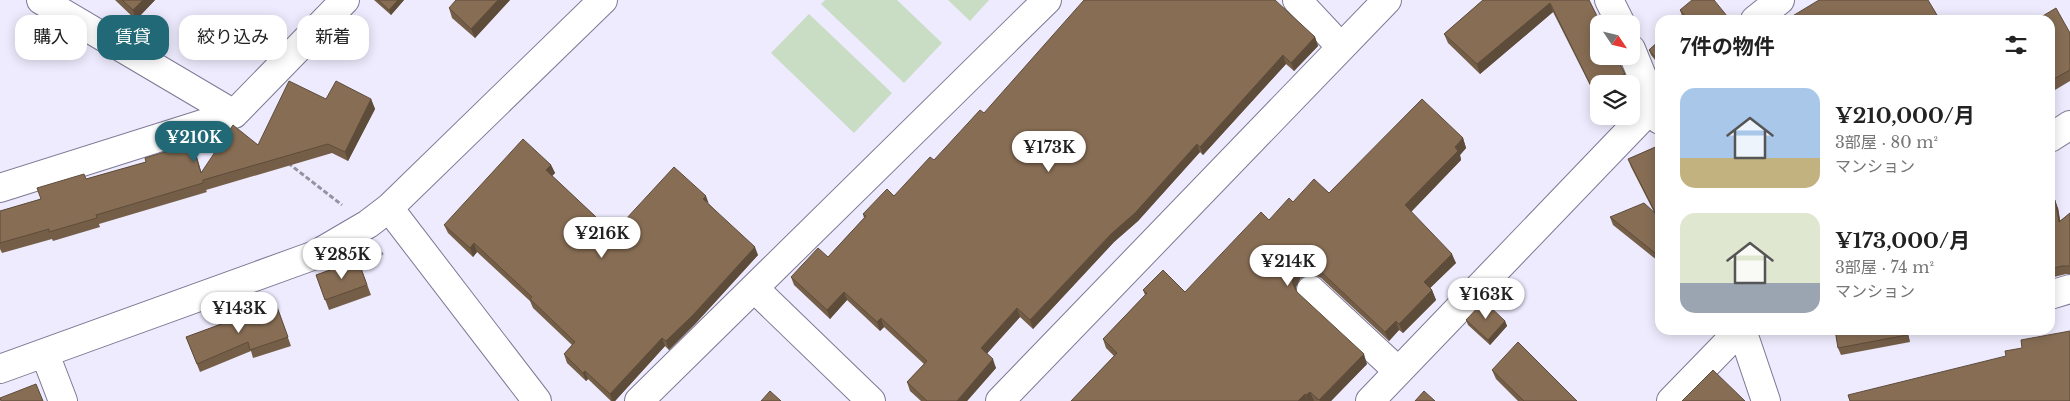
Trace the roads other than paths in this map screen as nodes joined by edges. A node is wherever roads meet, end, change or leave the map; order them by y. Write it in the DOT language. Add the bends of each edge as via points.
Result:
graph roads {
  1 [pos="42,0"];
  2 [pos="345,0"];
  3 [pos="603,0"];
  4 [pos="1046,0"];
  5 [pos="1297,0"];
  6 [pos="1387,0"];
  7 [pos="1610,0"];
  8 [pos="1780,0"];
  9 [pos="78,8"];
  10 [pos="1617,15"];
  11 [pos="1762,15"];
  12 [pos="1340,46"];
  13 [pos="1638,65"];
  14 [pos="1655,102"];
  15 [pos="1655,111"];
  16 [pos="234,114"];
  17 [pos="2070,125"];
  18 [pos="2055,135"];
  19 [pos="0,188"];
  20 [pos="378,216"];
  21 [pos="754,288"];
  22 [pos="2070,289"];
  23 [pos="1311,290"];
  24 [pos="2055,294"];
  25 [pos="1736,335"];
  26 [pos="1743,335"];
  27 [pos="45,354"];
  28 [pos="0,369"];
  29 [pos="1398,371"];
  30 [pos="63,401"];
  31 [pos="537,401"];
  32 [pos="639,401"];
  33 [pos="871,401"];
  34 [pos="1000,401"];
  35 [pos="1370,401"];
  36 [pos="1671,401"];
  37 [pos="1766,401"];
  1 -- 9 [label="street"];
  2 -- 16 [label="street"];
  3 -- 20 [label="street"];
  4 -- 21 [label="street"];
  5 -- 12 [label="street"];
  6 -- 12 [label="street"];
  7 -- 10 [label="street"];
  8 -- 11 [label="street"];
  9 -- 16 [label="street"];
  12 -- 34 [label="street"];
  13 -- 14 [label="street"];
  15 -- 29 [label="street"];
  16 -- 19 [label="street"];
  17 -- 18 [label="street"];
  20 -- 27 [label="street" via="315,255"];
  20 -- 31 [label="street"];
  21 -- 32 [label="street"];
  21 -- 33 [label="street"];
  22 -- 24 [label="street"];
  23 -- 29 [label="street"];
  25 -- 36 [label="street"];
  26 -- 37 [label="street"];
  27 -- 28 [label="street"];
  27 -- 30 [label="street"];
  29 -- 35 [label="street"];
}
